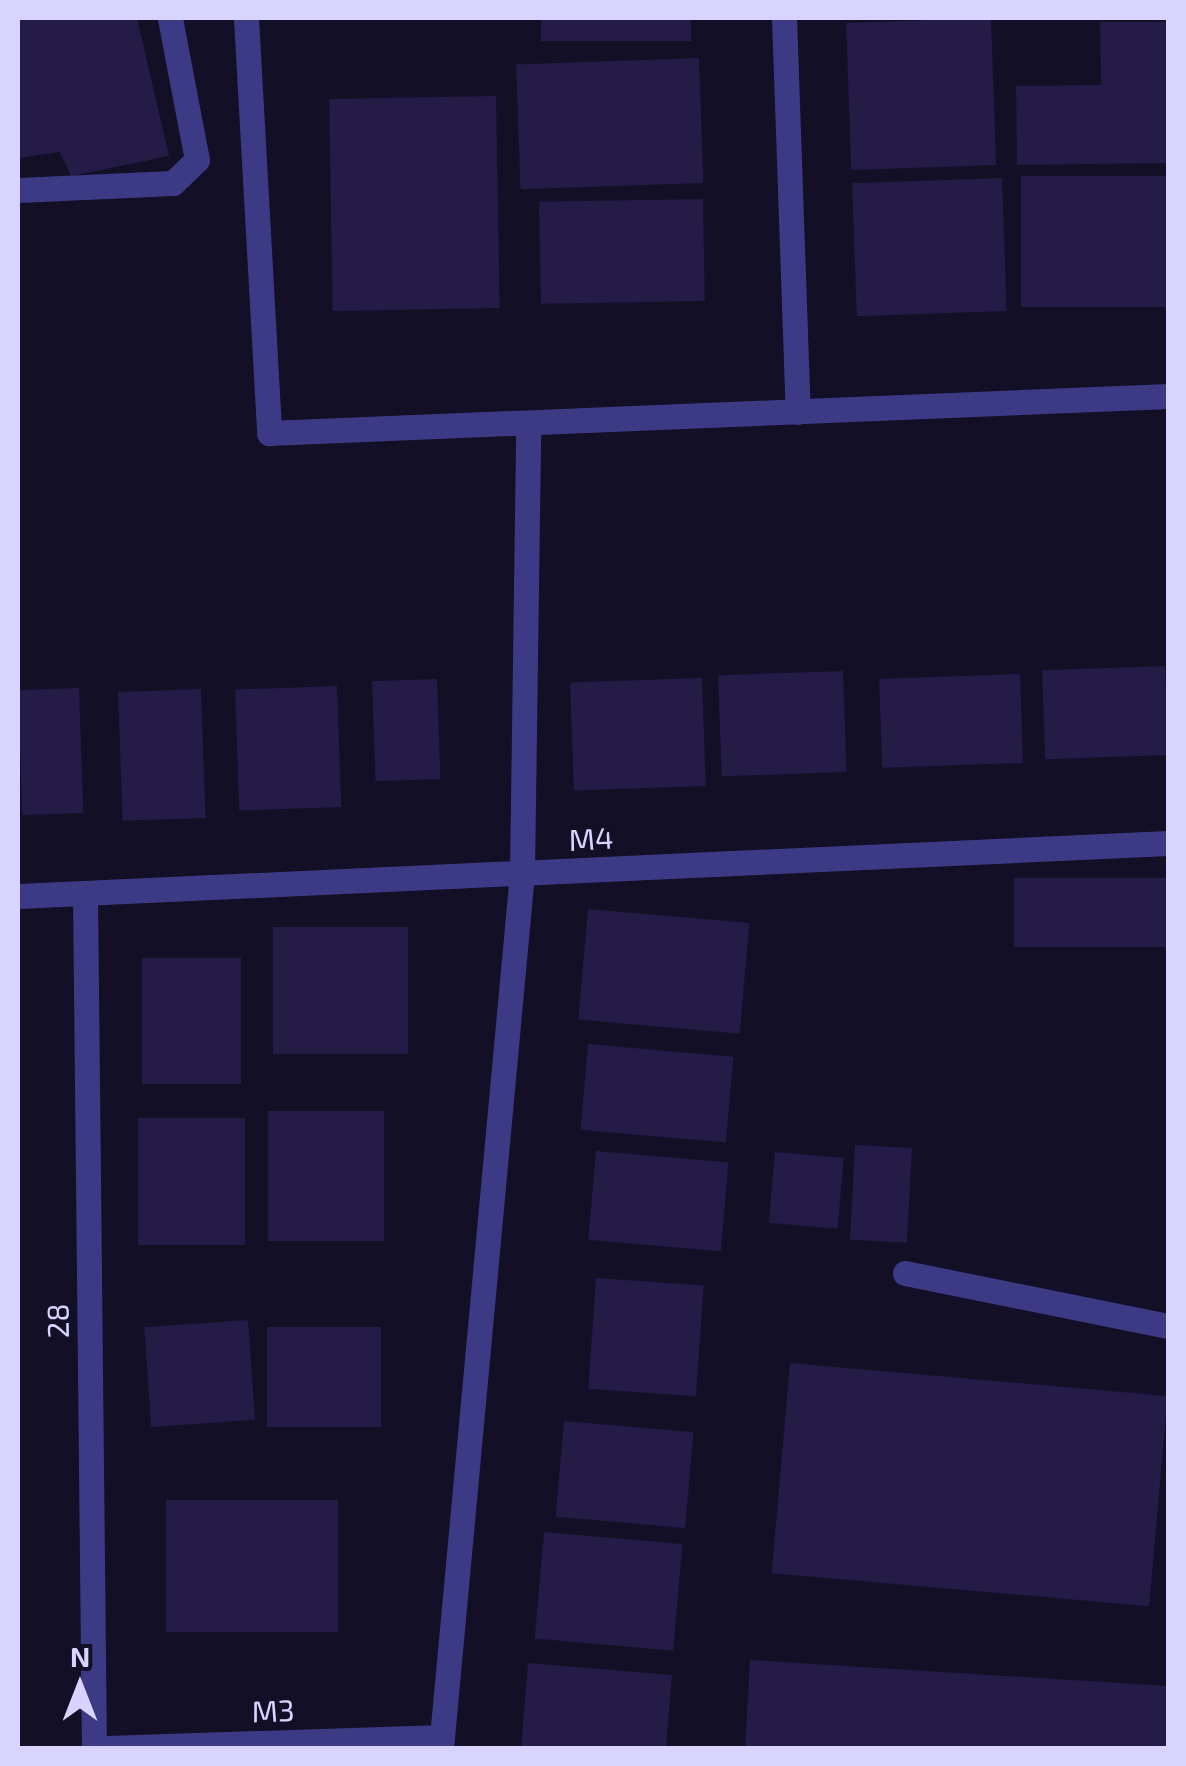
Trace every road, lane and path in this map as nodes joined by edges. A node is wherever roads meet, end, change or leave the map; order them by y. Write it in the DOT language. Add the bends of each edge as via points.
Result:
graph roads {
  1 [pos="170,18"];
  2 [pos="246,18"];
  3 [pos="784,18"];
  4 [pos="18,190"];
  5 [pos="1168,396"];
  6 [pos="798,412"];
  7 [pos="528,423"];
  8 [pos="1168,843"];
  9 [pos="522,874"];
  10 [pos="85,893"];
  11 [pos="18,896"];
  12 [pos="905,1273"];
  13 [pos="1168,1326"];
  14 [pos="442,1743"];
  15 [pos="94,1748"];
  16 [pos="106,1748"];
  1 -- 4 [label="street" via="197,160 173,182"];
  2 -- 7 [label="street" via="269,432"];
  3 -- 6 [label="street"];
  5 -- 6 [label="street"];
  6 -- 7 [label="street"];
  7 -- 9 [label="street"];
  8 -- 9 [label="street, M4"];
  9 -- 10 [label="street, M4"];
  9 -- 14 [label="street"];
  10 -- 11 [label="street, M4"];
  10 -- 15 [label="street, 28"];
  12 -- 13 [label="street"];
  14 -- 16 [label="street, M3"];
}
